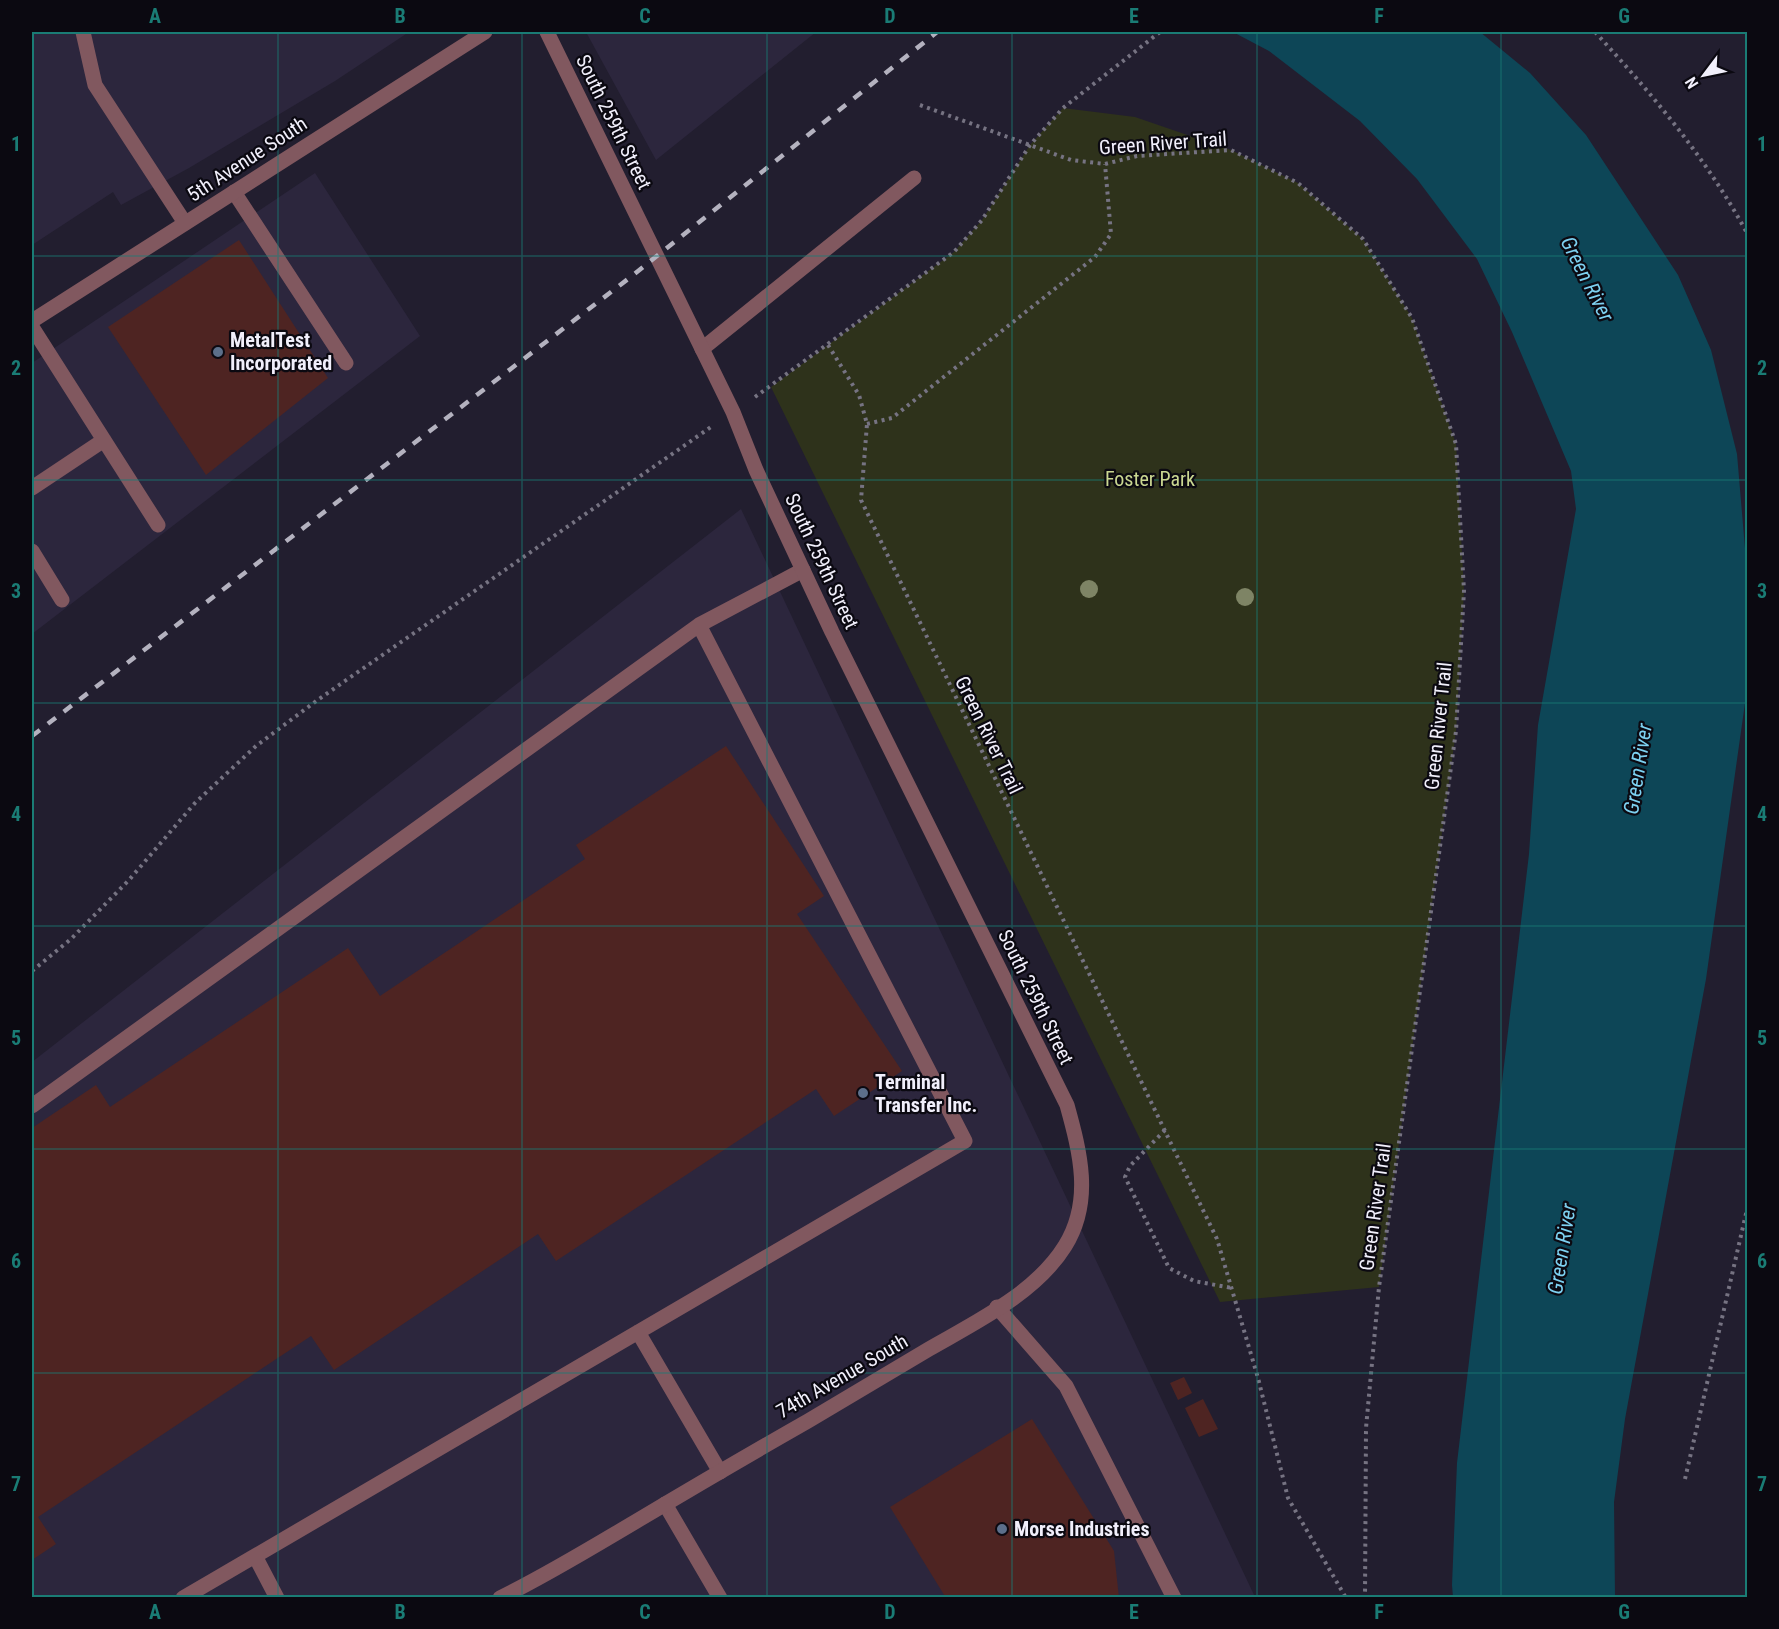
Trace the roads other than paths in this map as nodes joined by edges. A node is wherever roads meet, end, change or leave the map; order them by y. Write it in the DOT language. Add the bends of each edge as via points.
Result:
graph roads {
  1 [pos="83,32"];
  2 [pos="485,32"];
  3 [pos="547,32"];
  4 [pos="914,178"];
  5 [pos="234,192"];
  6 [pos="185,223"];
  7 [pos="32,321"];
  8 [pos="32,327"];
  9 [pos="702,348"];
  10 [pos="346,363"];
  11 [pos="104,440"];
  12 [pos="32,488"];
  13 [pos="158,525"];
  14 [pos="32,551"];
  15 [pos="803,570"];
  16 [pos="62,600"];
  17 [pos="699,625"];
  18 [pos="1067,1105"];
  19 [pos="32,1106"];
  20 [pos="997,1307"];
  21 [pos="638,1332"];
  22 [pos="720,1472"];
  23 [pos="665,1504"];
  24 [pos="255,1556"];
  25 [pos="183,1598"];
  26 [pos="277,1598"];
  27 [pos="501,1598"];
  28 [pos="720,1598"];
  29 [pos="1174,1598"];
  1 -- 6 [label="street" via="94,85"];
  2 -- 5 [label="street, 5th Avenue South"];
  3 -- 9 [label="street, South 259th Street"];
  4 -- 9 [label="street"];
  5 -- 6 [label="street, 5th Avenue South"];
  5 -- 10 [label="street"];
  6 -- 7 [label="street, 5th Avenue South"];
  8 -- 11 [label="street"];
  9 -- 15 [label="street, South 259th Street"];
  11 -- 12 [label="street"];
  11 -- 13 [label="street"];
  14 -- 16 [label="street"];
  15 -- 17 [label="street"];
  15 -- 18 [label="street, South 259th Street"];
  17 -- 19 [label="street"];
  17 -- 21 [label="street" via="964,1141"];
  18 -- 20 [label="street, 74th Avenue South" via="1082,1165 1079,1214 1056,1259"];
  20 -- 22 [label="street, 74th Avenue South"];
  20 -- 29 [label="street" via="1066,1386"];
  21 -- 22 [label="street"];
  21 -- 24 [label="street"];
  22 -- 23 [label="street, 74th Avenue South"];
  23 -- 27 [label="street, 74th Avenue South"];
  23 -- 28 [label="street"];
  24 -- 25 [label="street"];
  24 -- 26 [label="street"];
}
